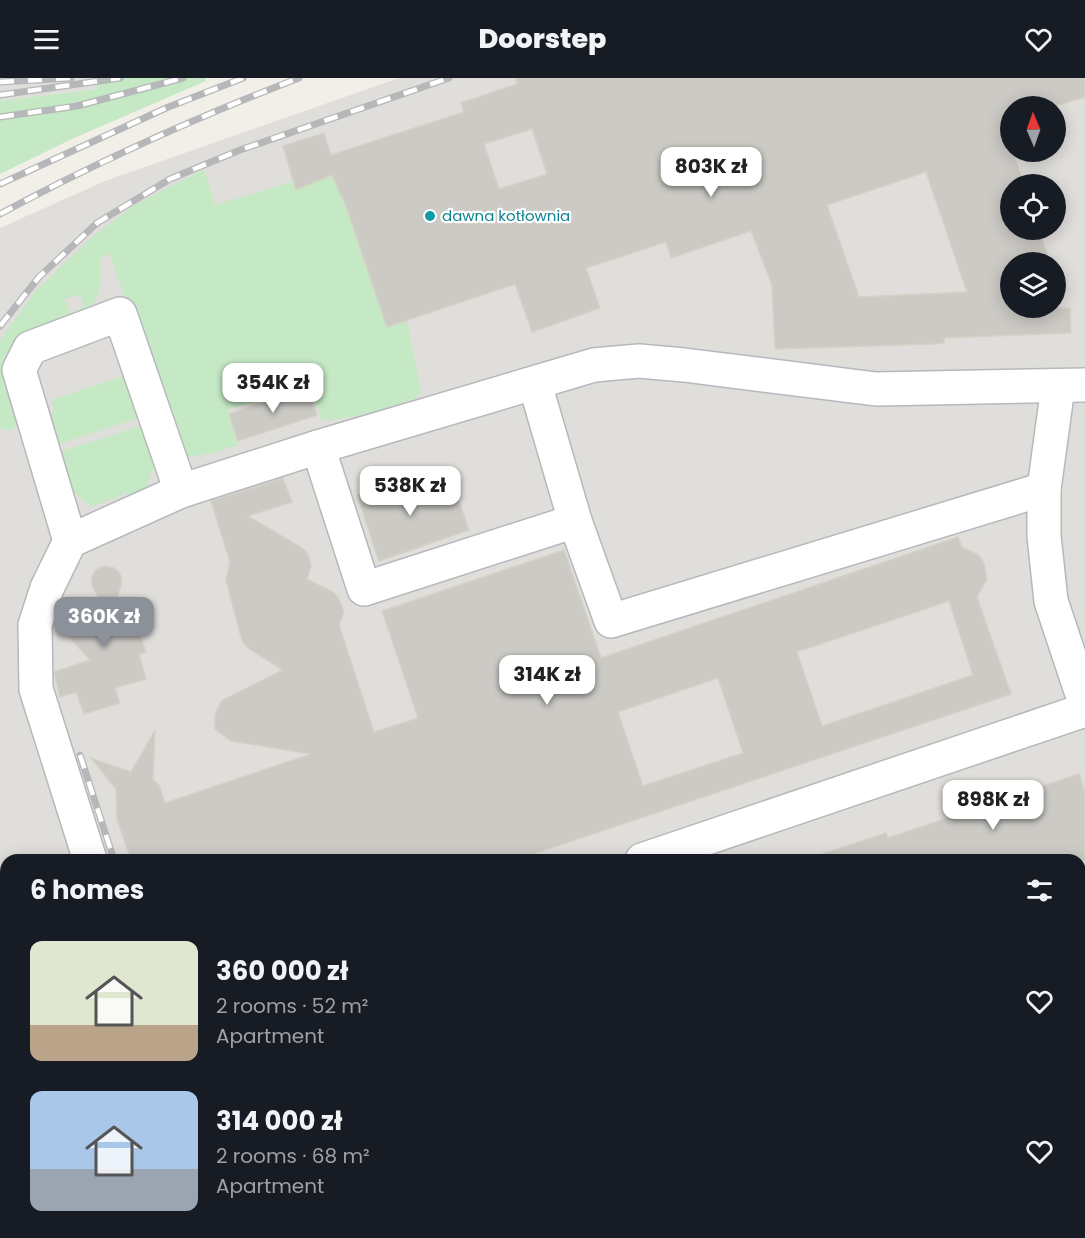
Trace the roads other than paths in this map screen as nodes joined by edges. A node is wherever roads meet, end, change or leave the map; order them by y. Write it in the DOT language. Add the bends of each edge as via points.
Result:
graph roads {
  1 [pos="535,384"];
  2 [pos="1071,386"];
  3 [pos="318,447"];
  4 [pos="1044,489"];
  5 [pos="181,491"];
  6 [pos="575,521"];
  7 [pos="70,541"];
  8 [pos="1083,701"];
  9 [pos="88,854"];
  10 [pos="659,854"];
  1 -- 2 [label="lane" via="594,365 639,361 876,390"];
  1 -- 3 [label="lane"];
  1 -- 6 [label="lane"];
  2 -- 4 [label="lane"];
  3 -- 5 [label="lane"];
  3 -- 6 [label="lane" via="364,589"];
  4 -- 6 [label="lane" via="611,621"];
  4 -- 8 [label="lane" via="1051,601"];
  5 -- 7 [label="lane"];
  5 -- 7 [label="lane" via="120,314 30,348 19,370"];
  7 -- 9 [label="lane" via="47,588 35,625 36,689"];
  8 -- 10 [label="lane"];
}
